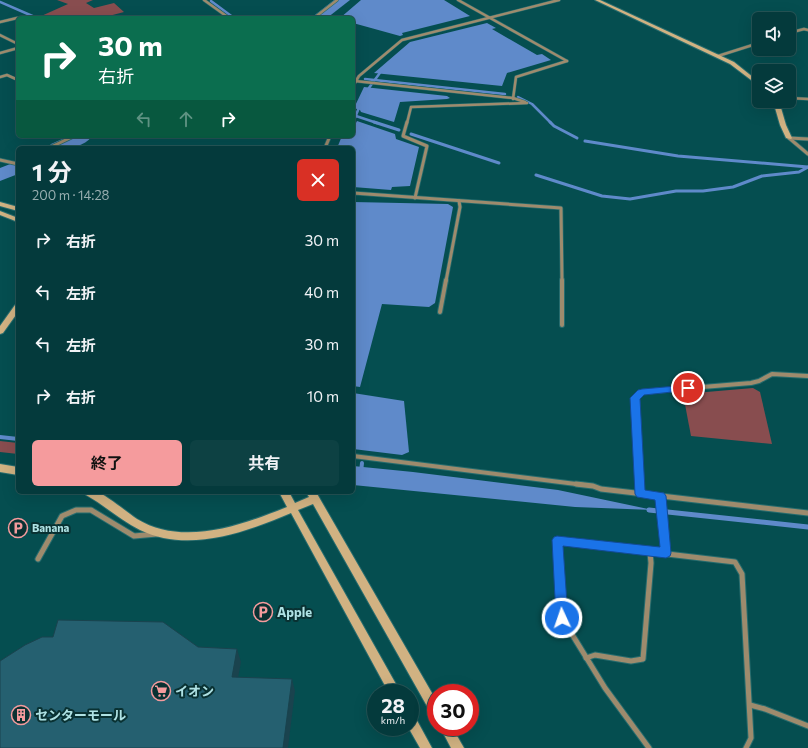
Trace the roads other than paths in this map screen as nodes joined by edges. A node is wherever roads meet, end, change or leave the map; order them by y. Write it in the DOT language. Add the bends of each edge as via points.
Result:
graph roads {
  1 [pos="204,0"];
  2 [pos="337,0"];
  3 [pos="458,0"];
  4 [pos="559,0"];
  5 [pos="597,0"];
  6 [pos="226,16"];
  7 [pos="317,16"];
  8 [pos="16,18"];
  9 [pos="490,18"];
  10 [pos="0,22"];
  11 [pos="808,30"];
  12 [pos="796,31"];
  13 [pos="0,35"];
  14 [pos="16,43"];
  15 [pos="752,45"];
  16 [pos="16,49"];
  17 [pos="0,54"];
  18 [pos="718,56"];
  19 [pos="0,77"];
  20 [pos="752,78"];
  21 [pos="16,79"];
  22 [pos="355,81"];
  23 [pos="513,98"];
  24 [pos="796,98"];
  25 [pos="808,99"];
  26 [pos="515,104"];
  27 [pos="778,108"];
  28 [pos="70,138"];
  29 [pos="789,138"];
  30 [pos="808,139"];
  31 [pos="53,146"];
  32 [pos="808,154"];
  33 [pos="0,160"];
  34 [pos="16,163"];
  35 [pos="355,193"];
  36 [pos="415,198"];
  37 [pos="459,201"];
  38 [pos="0,204"];
  39 [pos="16,208"];
  40 [pos="0,214"];
  41 [pos="16,219"];
  42 [pos="16,310"];
  43 [pos="440,312"];
  44 [pos="562,325"];
  45 [pos="0,331"];
  46 [pos="808,376"];
  47 [pos="355,456"];
  48 [pos="0,468"];
  49 [pos="16,471"];
  50 [pos="92,494"];
  51 [pos="285,494"];
  52 [pos="640,494"];
  53 [pos="313,495"];
  54 [pos="660,496"];
  55 [pos="292,508"];
  56 [pos="808,513"];
  57 [pos="165,534"];
  58 [pos="650,552"];
  59 [pos="666,553"];
  60 [pos="38,559"];
  61 [pos="586,658"];
  62 [pos="390,684"];
  63 [pos="427,695"];
  64 [pos="750,705"];
  65 [pos="808,726"];
  66 [pos="419,735"];
  67 [pos="451,736"];
  68 [pos="426,748"];
  69 [pos="458,748"];
  70 [pos="649,748"];
  71 [pos="746,748"];
  1 -- 6 [label="street"];
  2 -- 7 [label="street"];
  3 -- 9 [label="street"];
  4 -- 9 [label="street"];
  5 -- 18 [label="street"];
  8 -- 10 [label="street"];
  9 -- 22 [label="street" via="402,40"];
  9 -- 23 [label="street" via="567,61 516,77"];
  11 -- 12 [label="street" via="804,28"];
  13 -- 14 [label="street"];
  15 -- 18 [label="street"];
  16 -- 17 [label="street"];
  18 -- 20 [label="street"];
  19 -- 21 [label="street" via="7,75"];
  22 -- 23 [label="street"];
  23 -- 26 [label="street"];
  23 -- 26 [label="street" via="527,103"];
  24 -- 25 [label="street"];
  26 -- 36 [label="street" via="411,107 403,136 427,146"];
  27 -- 29 [label="street"];
  28 -- 31 [label="street"];
  29 -- 30 [label="street"];
  29 -- 32 [label="street"];
  33 -- 34 [label="street"];
  35 -- 36 [label="street"];
  36 -- 37 [label="street"];
  37 -- 43 [label="street"];
  37 -- 44 [label="street" via="561,208"];
  38 -- 39 [label="street"];
  40 -- 41 [label="street"];
  42 -- 45 [label="street"];
  46 -- 52 [label="street" via="772,374 751,383 642,392 635,398"];
  47 -- 52 [label="street"];
  48 -- 49 [label="street"];
  50 -- 57 [label="street" via="147,528"];
  51 -- 55 [label="street"];
  52 -- 54 [label="street"];
  53 -- 55 [label="street"];
  53 -- 63 [label="street"];
  54 -- 56 [label="street"];
  54 -- 59 [label="street"];
  55 -- 57 [label="street" via="215,534 196,537"];
  55 -- 62 [label="street"];
  57 -- 60 [label="street" via="134,536 91,510 83,508 62,516"];
  58 -- 59 [label="street"];
  58 -- 61 [label="street" via="643,659 631,661 595,655"];
  58 -- 61 [label="street" via="557,540 562,618"];
  59 -- 64 [label="street" via="735,562 742,574"];
  61 -- 70 [label="street"];
  64 -- 65 [label="street"];
  64 -- 71 [label="street" via="751,738"];
  66 -- 68 [label="street"];
  67 -- 69 [label="street"];
}
